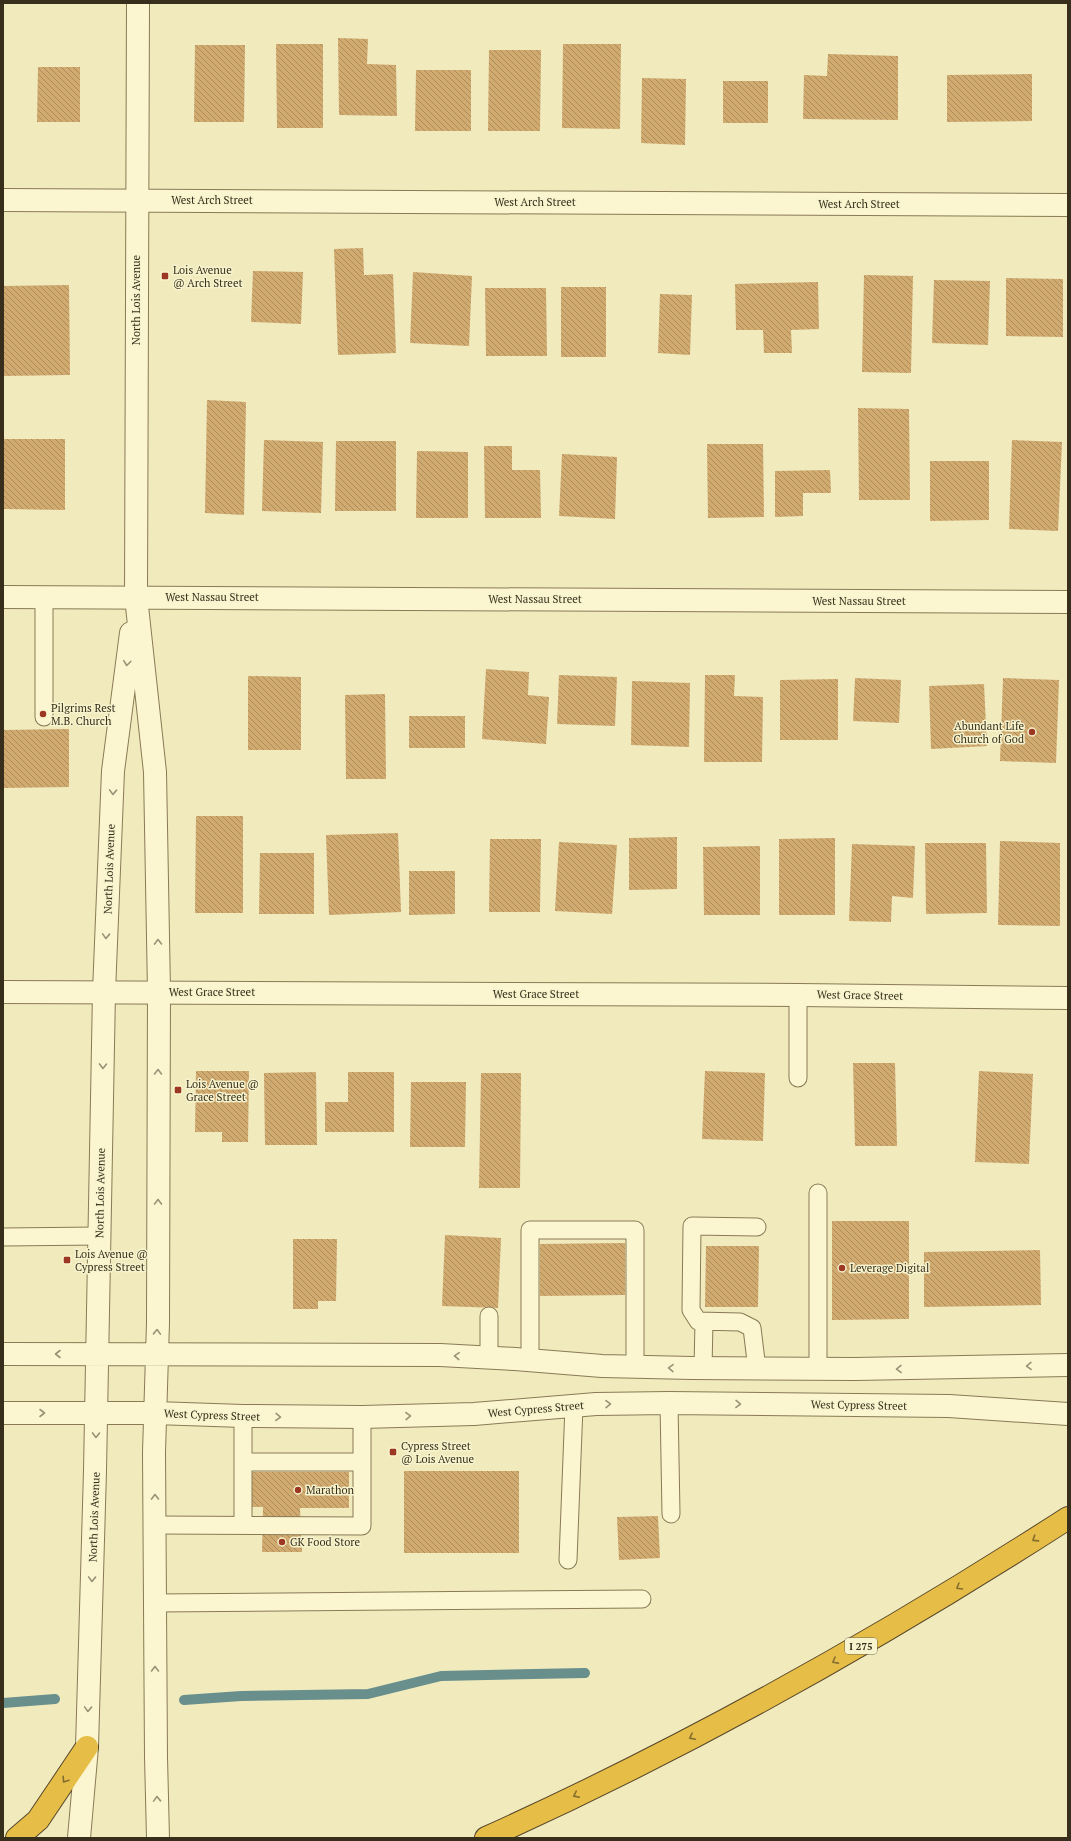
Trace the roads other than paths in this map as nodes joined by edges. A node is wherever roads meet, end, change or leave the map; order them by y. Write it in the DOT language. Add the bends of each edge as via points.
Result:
graph roads {
  1 [pos="138,3"];
  2 [pos="3,200"];
  3 [pos="136,200"];
  4 [pos="1068,205"];
  5 [pos="3,597"];
  6 [pos="44,597"];
  7 [pos="136,597"];
  8 [pos="1068,602"];
  9 [pos="44,717"];
  10 [pos="3,992"];
  11 [pos="104,992"];
  12 [pos="158,992"];
  13 [pos="798,995"];
  14 [pos="1068,998"];
  15 [pos="798,1078"];
  16 [pos="818,1193"];
  17 [pos="757,1227"];
  18 [pos="99,1236"];
  19 [pos="3,1237"];
  20 [pos="489,1316"];
  21 [pos="704,1322"];
  22 [pos="3,1354"];
  23 [pos="97,1354"];
  24 [pos="157,1354"];
  25 [pos="489,1358"];
  26 [pos="530,1360"];
  27 [pos="1068,1365"];
  28 [pos="636,1367"];
  29 [pos="703,1368"];
  30 [pos="757,1369"];
  31 [pos="818,1369"];
  32 [pos="668,1403"];
  33 [pos="574,1406"];
  34 [pos="3,1413"];
  35 [pos="96,1413"];
  36 [pos="155,1413"];
  37 [pos="1068,1414"];
  38 [pos="243,1416"];
  39 [pos="362,1417"];
  40 [pos="243,1462"];
  41 [pos="362,1462"];
  42 [pos="671,1514"];
  43 [pos="1068,1518"];
  44 [pos="156,1525"];
  45 [pos="243,1525"];
  46 [pos="568,1560"];
  47 [pos="642,1599"];
  48 [pos="155,1603"];
  49 [pos="87,1747"];
  50 [pos="17,1838"];
  51 [pos="79,1838"];
  52 [pos="158,1838"];
  53 [pos="486,1838"];
  1 -- 3 [label="street, North Lois Avenue"];
  2 -- 3 [label="street, West Arch Street"];
  3 -- 4 [label="street, West Arch Street"];
  3 -- 7 [label="street, North Lois Avenue"];
  5 -- 6 [label="street, West Nassau Street"];
  6 -- 7 [label="street, West Nassau Street"];
  6 -- 9 [label="lane"];
  7 -- 8 [label="street, West Nassau Street"];
  7 -- 11 [label="street, North Lois Avenue, one-way" via="114,771"];
  12 -- 7 [label="street, North Lois Avenue, one-way" via="155,772"];
  10 -- 11 [label="street, West Grace Street"];
  11 -- 12 [label="street, West Grace Street"];
  11 -- 18 [label="street, North Lois Avenue, one-way"];
  12 -- 13 [label="street, West Grace Street"];
  24 -- 12 [label="street, North Lois Avenue, one-way"];
  13 -- 14 [label="street, West Grace Street"];
  13 -- 15 [label="lane"];
  16 -- 31 [label="lane"];
  17 -- 21 [label="lane" via="692,1226 691,1310 698,1321"];
  18 -- 19 [label="lane"];
  18 -- 23 [label="street, North Lois Avenue"];
  20 -- 25 [label="lane"];
  21 -- 29 [label="lane"];
  21 -- 30 [label="lane" via="740,1322 752,1328"];
  23 -- 22 [label="street, one-way"];
  23 -- 24 [label="street"];
  23 -- 35 [label="street, North Lois Avenue"];
  25 -- 24 [label="street, one-way" via="440,1355"];
  24 -- 36 [label="street, North Lois Avenue"];
  25 -- 26 [label="street"];
  26 -- 28 [label="street"];
  26 -- 28 [label="lane" via="530,1230 636,1230"];
  27 -- 31 [label="street, one-way"];
  29 -- 28 [label="street, one-way"];
  29 -- 30 [label="street"];
  30 -- 31 [label="street"];
  33 -- 32 [label="street, West Cypress Street, one-way"];
  32 -- 37 [label="street, West Cypress Street, one-way" via="949,1406"];
  32 -- 42 [label="lane"];
  39 -- 33 [label="street, West Cypress Street, one-way" via="474,1414"];
  33 -- 46 [label="lane"];
  34 -- 35 [label="street, West Cypress Street, one-way"];
  35 -- 36 [label="street, West Cypress Street"];
  35 -- 49 [label="street, North Lois Avenue, one-way"];
  36 -- 38 [label="street, West Cypress Street"];
  44 -- 36 [label="street, North Lois Avenue, one-way"];
  38 -- 39 [label="street, West Cypress Street, one-way"];
  38 -- 40 [label="lane"];
  39 -- 41 [label="lane"];
  40 -- 41 [label="lane"];
  40 -- 45 [label="lane"];
  41 -- 45 [label="lane" via="362,1526"];
  43 -- 53 [label="highway, I 275, one-way" via="993,1567 854,1650 727,1720"];
  44 -- 45 [label="lane"];
  44 -- 48 [label="street, North Lois Avenue"];
  47 -- 48 [label="lane"];
  52 -- 48 [label="street, North Lois Avenue, one-way"];
  49 -- 50 [label="highway, one-way" via="38,1820"];
  49 -- 51 [label="street, North Lois Avenue"];
}
